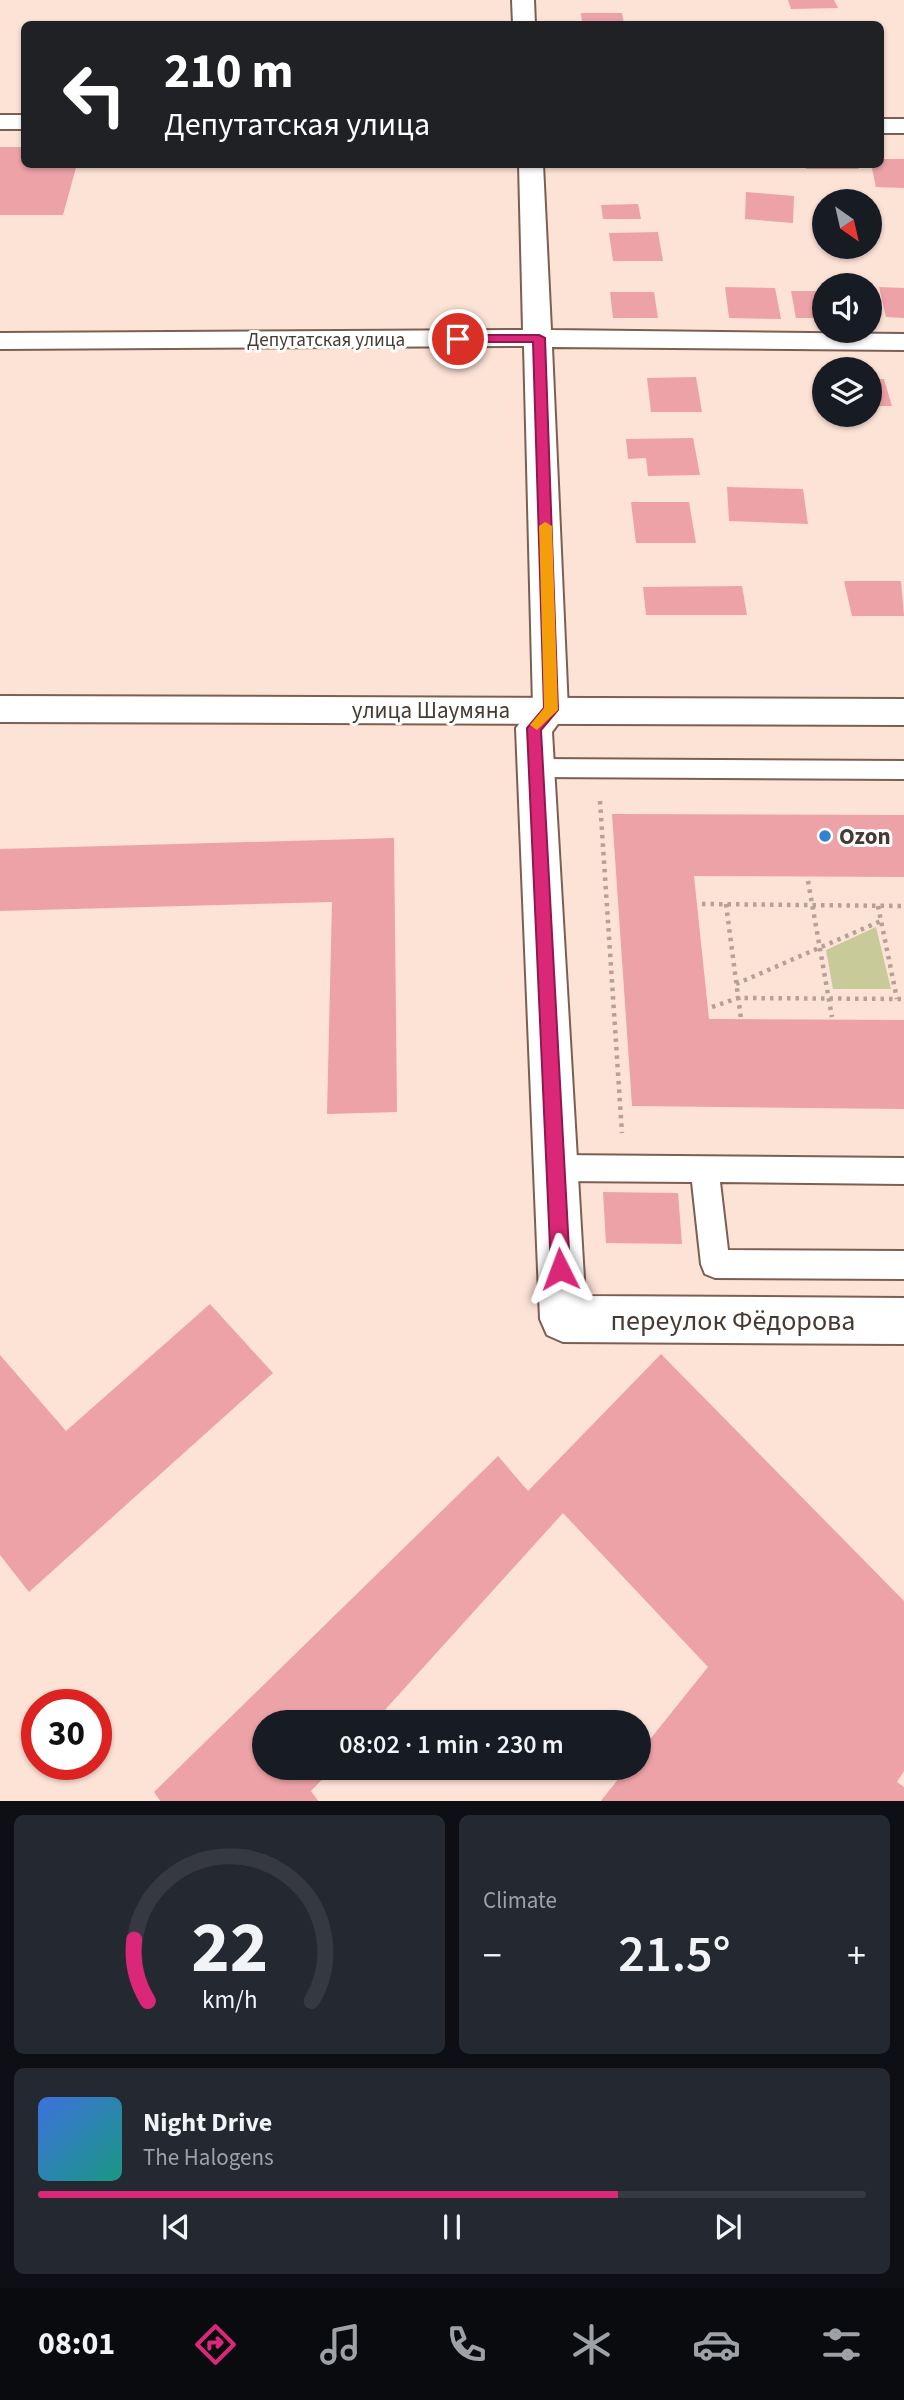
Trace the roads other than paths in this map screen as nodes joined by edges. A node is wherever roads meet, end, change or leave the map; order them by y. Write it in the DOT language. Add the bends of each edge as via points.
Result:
graph roads {
  1 [pos="523,0"];
  2 [pos="524,21"];
  3 [pos="0,122"];
  4 [pos="21,122"];
  5 [pos="884,126"];
  6 [pos="904,126"];
  7 [pos="531,168"];
  8 [pos="539,338"];
  9 [pos="0,341"];
  10 [pos="904,342"];
  11 [pos="0,709"];
  12 [pos="551,710"];
  13 [pos="904,712"];
  14 [pos="536,768"];
  15 [pos="904,770"];
  16 [pos="556,1168"];
  17 [pos="705,1169"];
  18 [pos="904,1171"];
  19 [pos="904,1265"];
  20 [pos="904,1321"];
  1 -- 2 [label="street"];
  3 -- 4 [label="street"];
  5 -- 6 [label="street"];
  7 -- 8 [label="street"];
  8 -- 9 [label="street, Депутатская улица"];
  8 -- 10 [label="street, Депутатская улица"];
  8 -- 12 [label="street"];
  11 -- 12 [label="street, улица Шаумяна"];
  12 -- 13 [label="street, улица Шаумяна"];
  12 -- 14 [label="street" via="534,728"];
  14 -- 15 [label="lane"];
  14 -- 16 [label="street"];
  16 -- 17 [label="lane"];
  16 -- 20 [label="street, переулок Фёдорова" via="563,1320"];
  17 -- 18 [label="lane"];
  17 -- 19 [label="lane" via="715,1264"];
}
